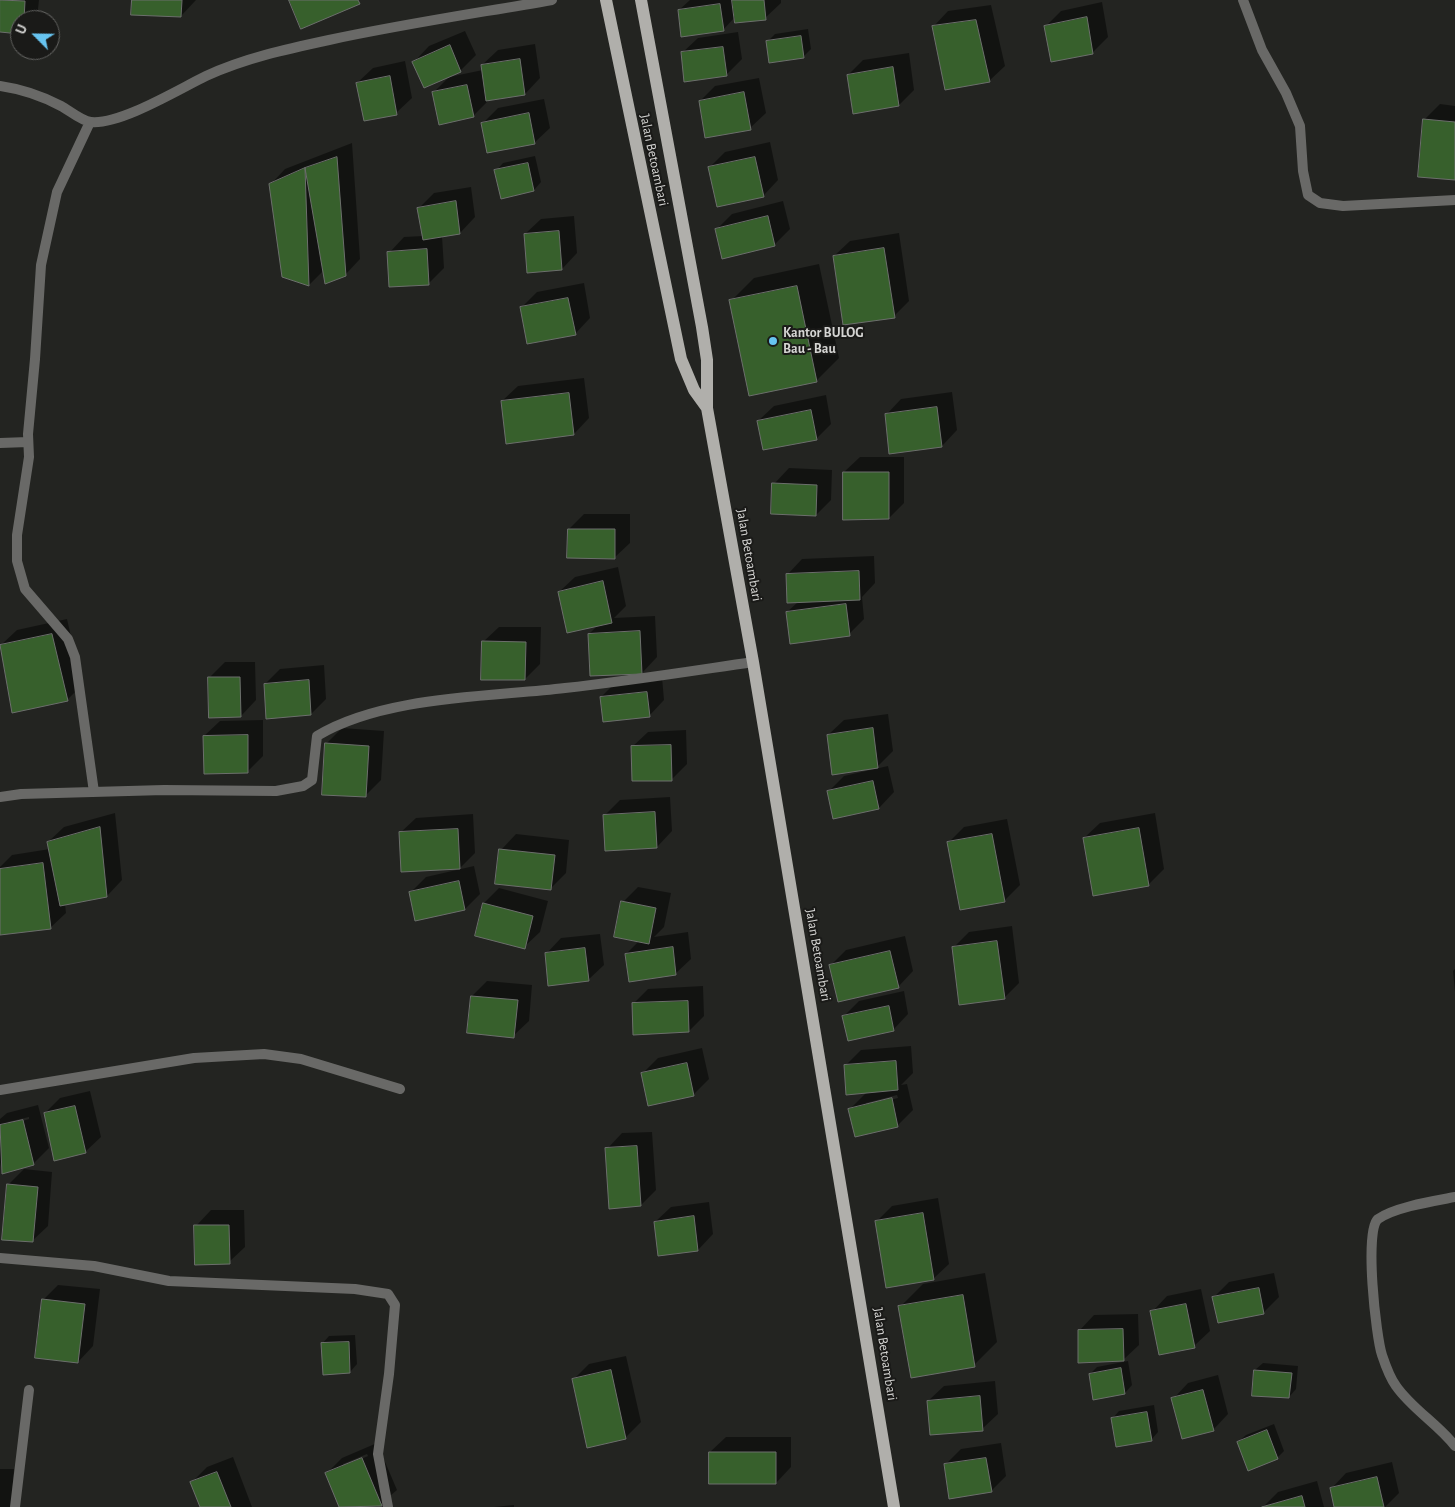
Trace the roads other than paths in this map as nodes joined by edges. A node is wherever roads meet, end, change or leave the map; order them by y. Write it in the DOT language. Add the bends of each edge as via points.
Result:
graph roads {
  1 [pos="552,0"];
  2 [pos="606,0"];
  3 [pos="640,0"];
  4 [pos="1243,0"];
  5 [pos="0,86"];
  6 [pos="90,122"];
  7 [pos="1455,200"];
  8 [pos="707,408"];
  9 [pos="28,442"];
  10 [pos="0,443"];
  11 [pos="753,662"];
  12 [pos="94,792"];
  13 [pos="0,797"];
  14 [pos="400,1089"];
  15 [pos="0,1090"];
  16 [pos="1455,1197"];
  17 [pos="0,1258"];
  18 [pos="29,1390"];
  19 [pos="1455,1446"];
  20 [pos="15,1507"];
  21 [pos="388,1507"];
  22 [pos="894,1507"];
  1 -- 6 [label="street" via="372,30 290,48 235,64 168,97 112,118"];
  2 -- 8 [label="main road, Jalan Betoambari" via="681,360 694,390"];
  3 -- 8 [label="main road, Jalan Betoambari" via="702,327 708,368"];
  4 -- 7 [label="street" via="1262,50 1300,126 1308,195 1320,203 1343,206"];
  5 -- 6 [label="street" via="19,89"];
  6 -- 9 [label="street" via="57,192 41,264"];
  8 -- 11 [label="main road, Jalan Betoambari"];
  9 -- 10 [label="street"];
  9 -- 12 [label="street" via="17,561 25,589 68,639 75,657"];
  11 -- 12 [label="street" via="566,688 434,702 360,715 317,736 312,780 303,786 276,791"];
  11 -- 22 [label="main road, Jalan Betoambari"];
  12 -- 13 [label="street"];
  14 -- 15 [label="street" via="301,1059 264,1054 185,1059"];
  16 -- 19 [label="street" via="1412,1206 1378,1220 1373,1226 1371,1244 1382,1354 1396,1386"];
  17 -- 21 [label="street" via="94,1266 169,1281 355,1289 388,1294 395,1305 378,1454"];
  18 -- 20 [label="street"];
}
